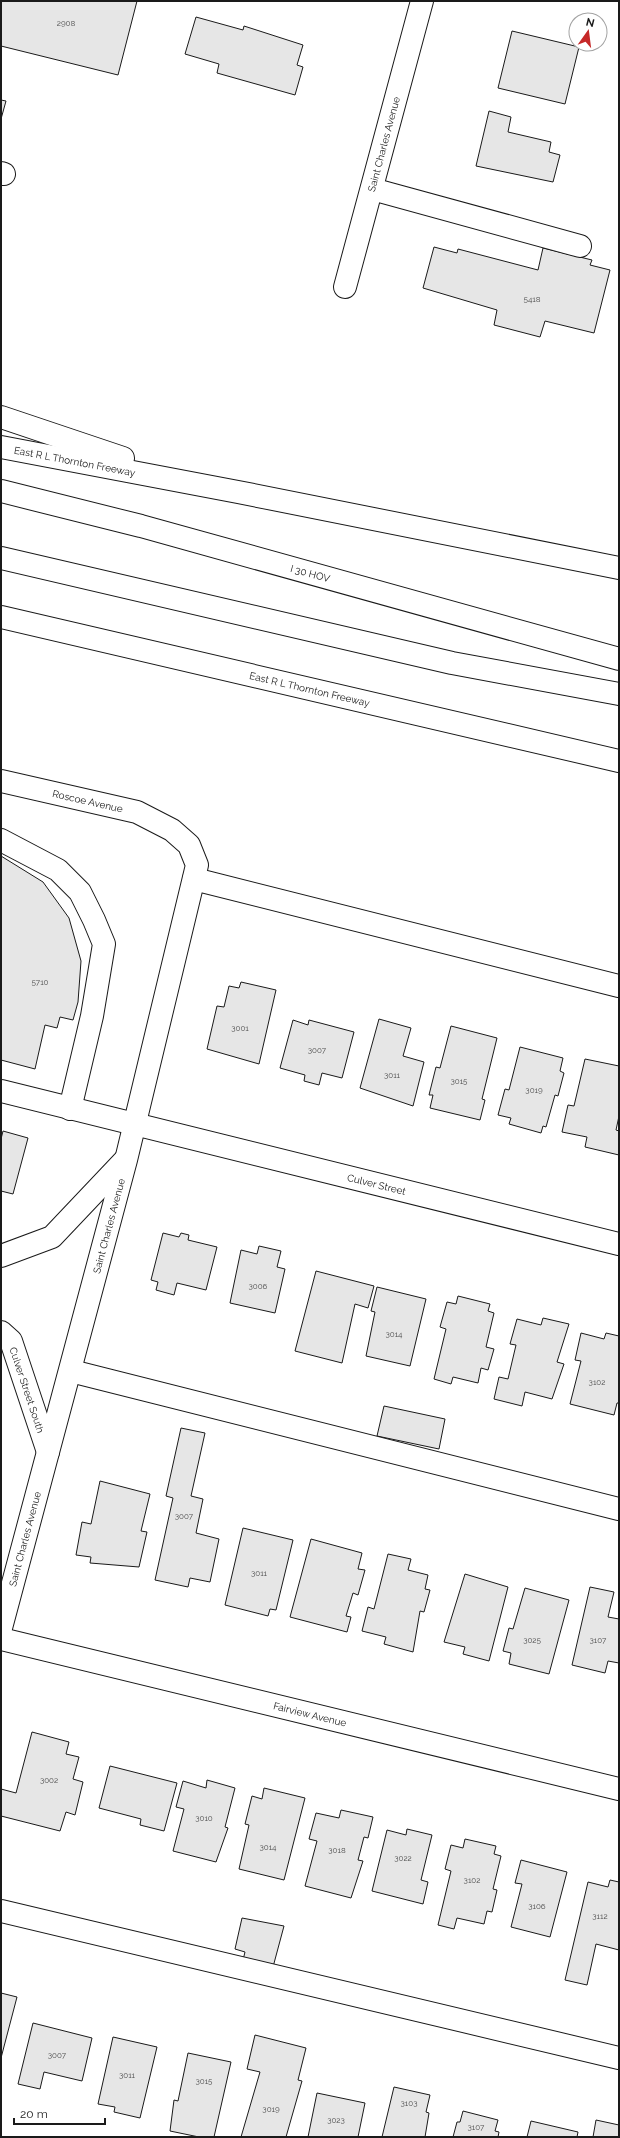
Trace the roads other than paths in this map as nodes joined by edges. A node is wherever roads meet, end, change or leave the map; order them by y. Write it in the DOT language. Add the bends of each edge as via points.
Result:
graph roads {
  1 [pos="422,1"];
  2 [pos="372,189"];
  3 [pos="580,246"];
  4 [pos="345,286"];
  5 [pos="1,417"];
  6 [pos="1,447"];
  7 [pos="1,491"];
  8 [pos="238,492"];
  9 [pos="1,558"];
  10 [pos="619,568"];
  11 [pos="1,617"];
  12 [pos="619,659"];
  13 [pos="619,694"];
  14 [pos="619,761"];
  15 [pos="1,781"];
  16 [pos="172,830"];
  17 [pos="1,840"];
  18 [pos="194,879"];
  19 [pos="619,986"];
  20 [pos="1,1091"];
  21 [pos="70,1108"];
  22 [pos="135,1125"];
  23 [pos="126,1160"];
  24 [pos="619,1244"];
  25 [pos="1,1256"];
  26 [pos="1,1332"];
  27 [pos="71,1371"];
  28 [pos="48,1452"];
  29 [pos="619,1509"];
  30 [pos="1,1628"];
  31 [pos="1,1640"];
  32 [pos="619,1789"];
  33 [pos="1,1911"];
  34 [pos="619,2058"];
  1 -- 2 [label="main road, Saint Charles Avenue"];
  2 -- 3 [label="main road"];
  2 -- 4 [label="main road, Saint Charles Avenue"];
  5 -- 8 [label="main road" via="124,459"];
  6 -- 8 [label="main road, East R L Thornton Freeway"];
  7 -- 12 [label="main road, I 30 HOV" via="141,526"];
  8 -- 10 [label="main road, East R L Thornton Freeway"];
  9 -- 13 [label="main road" via="452,663"];
  11 -- 14 [label="main road, East R L Thornton Freeway"];
  15 -- 16 [label="main road, Roscoe Avenue" via="137,812"];
  16 -- 18 [label="main road, Saint Charles Avenue" via="189,845 197,865"];
  17 -- 21 [label="main road" via="58,870 80,892 104,944 92,1016"];
  18 -- 19 [label="main road"];
  18 -- 22 [label="main road, Saint Charles Avenue"];
  20 -- 21 [label="main road, Culver Street"];
  21 -- 22 [label="main road, Culver Street"];
  22 -- 23 [label="main road, Saint Charles Avenue"];
  22 -- 24 [label="main road, Culver Street"];
  23 -- 25 [label="main road" via="52,1237"];
  23 -- 27 [label="main road, Saint Charles Avenue"];
  26 -- 28 [label="main road, Culver Street South" via="11,1341"];
  27 -- 28 [label="main road, Saint Charles Avenue"];
  27 -- 29 [label="main road"];
  28 -- 30 [label="main road, Saint Charles Avenue"];
  31 -- 32 [label="main road, Fairview Avenue"];
  33 -- 34 [label="main road"];
}
